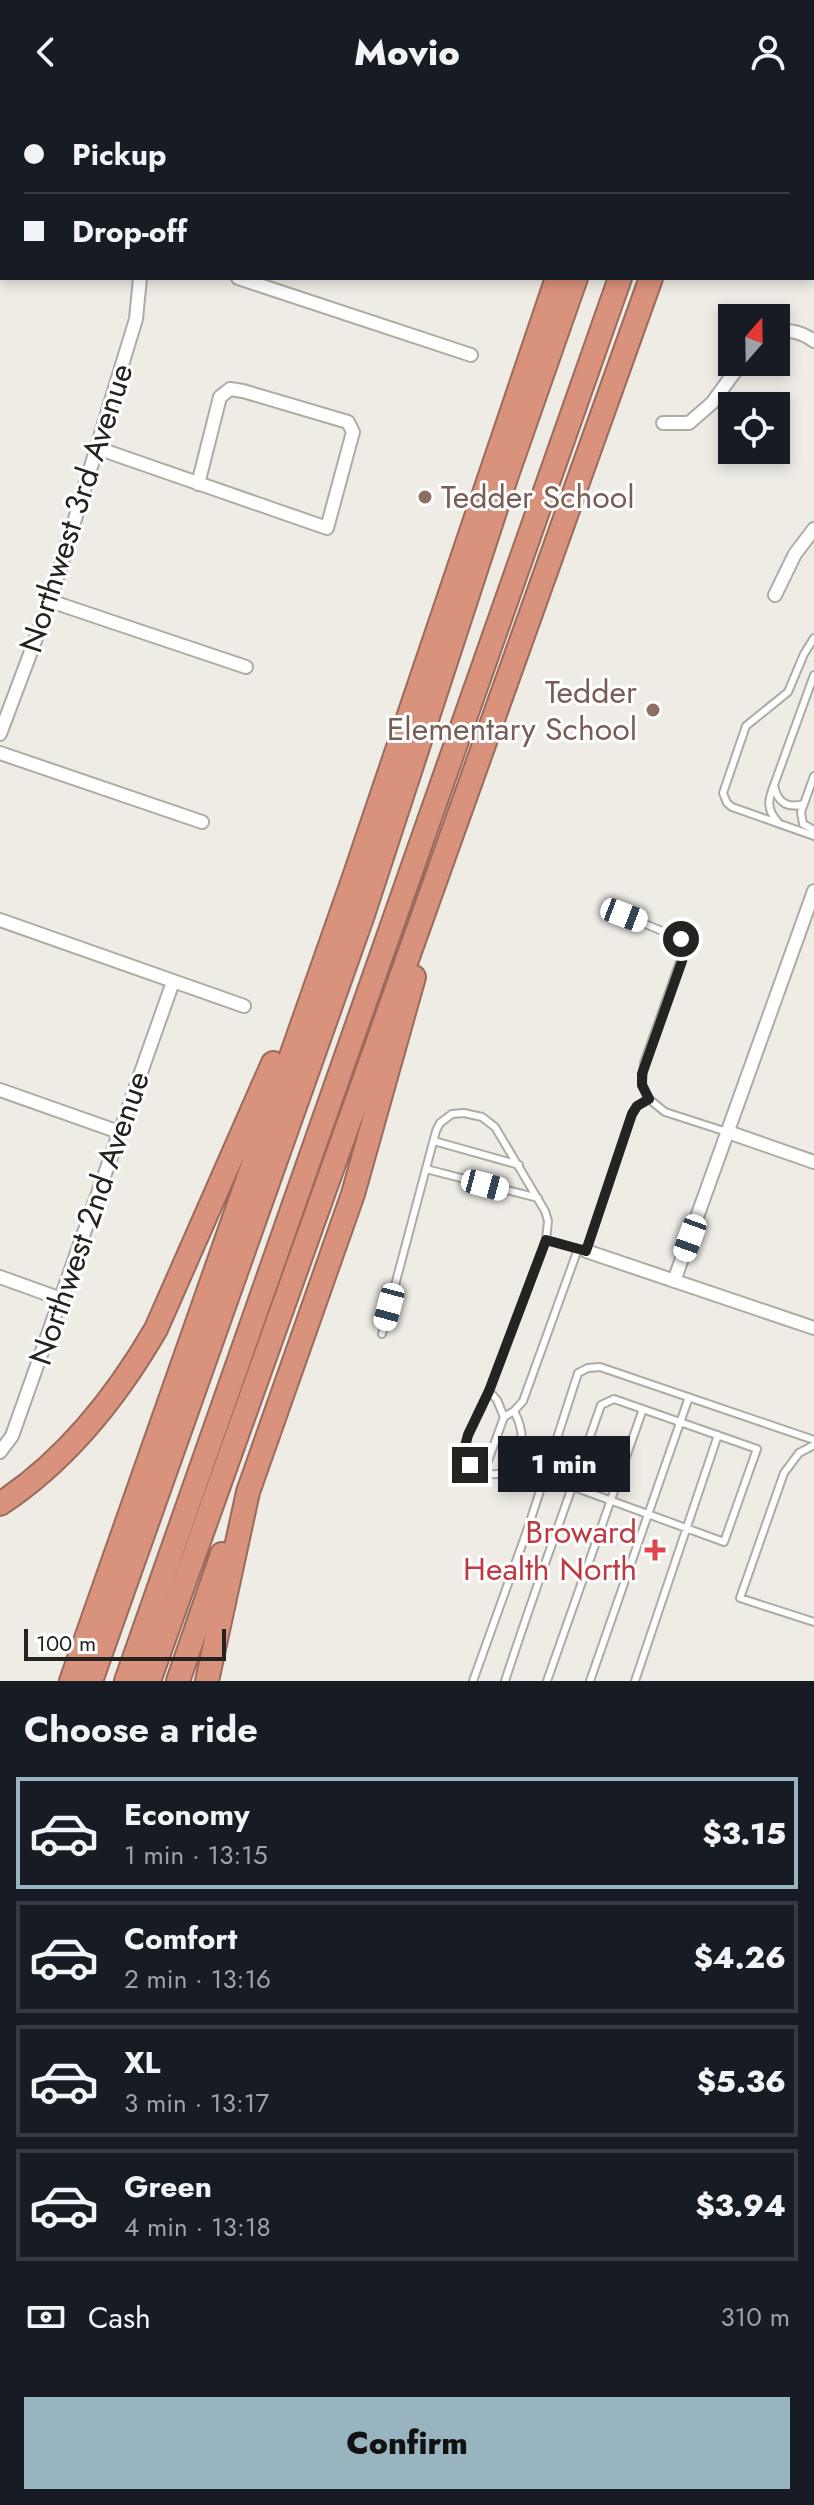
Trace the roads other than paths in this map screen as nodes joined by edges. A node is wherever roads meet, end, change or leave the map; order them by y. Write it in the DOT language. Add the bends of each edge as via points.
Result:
graph roads {
  1 [pos="140,280"];
  2 [pos="250,280"];
  3 [pos="556,280"];
  4 [pos="575,280"];
  5 [pos="591,280"];
  6 [pos="619,280"];
  7 [pos="650,280"];
  8 [pos="790,331"];
  9 [pos="814,341"];
  10 [pos="471,355"];
  11 [pos="732,376"];
  12 [pos="663,423"];
  13 [pos="97,448"];
  14 [pos="198,484"];
  15 [pos="814,529"];
  16 [pos="775,595"];
  17 [pos="50,601"];
  18 [pos="814,638"];
  19 [pos="246,667"];
  20 [pos="814,675"];
  21 [pos="0,734"];
  22 [pos="0,753"];
  23 [pos="814,776"];
  24 [pos="774,785"];
  25 [pos="804,804"];
  26 [pos="202,822"];
  27 [pos="780,825"];
  28 [pos="814,830"];
  29 [pos="814,836"];
  30 [pos="444,855"];
  31 [pos="353,880"];
  32 [pos="814,891"];
  33 [pos="363,915"];
  34 [pos="624,915"];
  35 [pos="0,920"];
  36 [pos="173,982"];
  37 [pos="244,1006"];
  38 [pos="0,1090"];
  39 [pos="649,1099"];
  40 [pos="119,1132"];
  41 [pos="728,1132"];
  42 [pos="434,1141"];
  43 [pos="814,1162"];
  44 [pos="519,1165"];
  45 [pos="426,1169"];
  46 [pos="538,1198"];
  47 [pos="546,1240"];
  48 [pos="582,1250"];
  49 [pos="0,1277"];
  50 [pos="674,1281"];
  51 [pos="61,1299"];
  52 [pos="814,1328"];
  53 [pos="382,1334"];
  54 [pos="489,1391"];
  55 [pos="689,1397"];
  56 [pos="643,1409"];
  57 [pos="514,1411"];
  58 [pos="504,1417"];
  59 [pos="680,1422"];
  60 [pos="718,1435"];
  61 [pos="814,1442"];
  62 [pos="0,1452"];
  63 [pos="484,1472"];
  64 [pos="544,1476"];
  65 [pos="573,1485"];
  66 [pos="248,1492"];
  67 [pos="611,1500"];
  68 [pos="0,1504"];
  69 [pos="648,1514"];
  70 [pos="687,1528"];
  71 [pos="814,1622"];
  72 [pos="71,1681"];
  73 [pos="91,1681"];
  74 [pos="126,1681"];
  75 [pos="149,1681"];
  76 [pos="178,1681"];
  77 [pos="207,1681"];
  78 [pos="473,1681"];
  79 [pos="505,1681"];
  80 [pos="547,1681"];
  81 [pos="590,1681"];
  82 [pos="635,1681"];
  1 -- 13 [label="street, Northwest 3rd Avenue" via="136,319"];
  2 -- 10 [label="street" via="281,285"];
  3 -- 31 [label="highway"];
  4 -- 33 [label="highway"];
  5 -- 33 [label="highway"];
  6 -- 74 [label="highway"];
  7 -- 30 [label="highway"];
  8 -- 9 [label="street"];
  11 -- 12 [label="street" via="689,423"];
  13 -- 14 [label="street"];
  13 -- 17 [label="street, Northwest 3rd Avenue"];
  14 -- 14 [label="street" via="220,397 230,389 348,422 353,432 327,528"];
  15 -- 16 [label="street"];
  17 -- 19 [label="street"];
  17 -- 21 [label="street, Northwest 3rd Avenue"];
  18 -- 27 [label="lane" via="788,692 746,726 724,788 732,807"];
  20 -- 24 [label="lane"];
  22 -- 26 [label="street"];
  23 -- 25 [label="lane"];
  24 -- 25 [label="lane" via="787,805"];
  24 -- 27 [label="lane" via="768,803"];
  25 -- 28 [label="lane" via="803,824"];
  27 -- 29 [label="lane"];
  30 -- 66 [label="highway" via="353,1194"];
  30 -- 75 [label="highway"];
  31 -- 68 [label="highway" via="325,917 263,1090 156,1329 85,1431"];
  31 -- 72 [label="highway"];
  32 -- 41 [label="street"];
  33 -- 73 [label="highway"];
  34 -- 39 [label="lane" via="671,933 681,939 684,950 642,1074"];
  35 -- 36 [label="street"];
  36 -- 37 [label="street"];
  36 -- 40 [label="street, Northwest 2nd Avenue"];
  38 -- 40 [label="street"];
  39 -- 41 [label="lane" via="665,1112"];
  39 -- 48 [label="lane" via="632,1114"];
  40 -- 51 [label="street, Northwest 2nd Avenue"];
  41 -- 43 [label="street"];
  41 -- 50 [label="street"];
  42 -- 44 [label="lane"];
  42 -- 44 [label="lane" via="440,1123 452,1114 482,1117 495,1127"];
  42 -- 45 [label="lane"];
  44 -- 46 [label="lane"];
  45 -- 46 [label="lane"];
  45 -- 53 [label="lane"];
  46 -- 47 [label="lane" via="548,1221"];
  47 -- 48 [label="lane"];
  47 -- 54 [label="lane"];
  48 -- 50 [label="street"];
  48 -- 57 [label="lane" via="523,1401"];
  49 -- 51 [label="street"];
  50 -- 52 [label="street"];
  51 -- 62 [label="street, Northwest 2nd Avenue" via="12,1436"];
  54 -- 58 [label="lane"];
  54 -- 63 [label="lane" via="463,1454"];
  55 -- 59 [label="lane"];
  55 -- 61 [label="lane"];
  55 -- 64 [label="lane" via="600,1367 578,1373"];
  56 -- 59 [label="lane"];
  56 -- 65 [label="lane" via="614,1399 601,1405"];
  56 -- 67 [label="lane"];
  57 -- 58 [label="lane"];
  57 -- 63 [label="lane" via="522,1433 520,1457 500,1473"];
  58 -- 63 [label="lane"];
  59 -- 60 [label="lane"];
  59 -- 69 [label="lane"];
  60 -- 70 [label="lane"];
  60 -- 70 [label="lane" via="757,1449 724,1542"];
  61 -- 71 [label="lane" via="784,1473 740,1598"];
  64 -- 65 [label="lane"];
  64 -- 78 [label="lane"];
  65 -- 67 [label="lane"];
  65 -- 79 [label="lane"];
  66 -- 76 [label="highway"];
  66 -- 77 [label="highway"];
  67 -- 69 [label="lane"];
  67 -- 80 [label="lane"];
  69 -- 70 [label="lane"];
  69 -- 81 [label="lane"];
  70 -- 82 [label="lane"];
}
